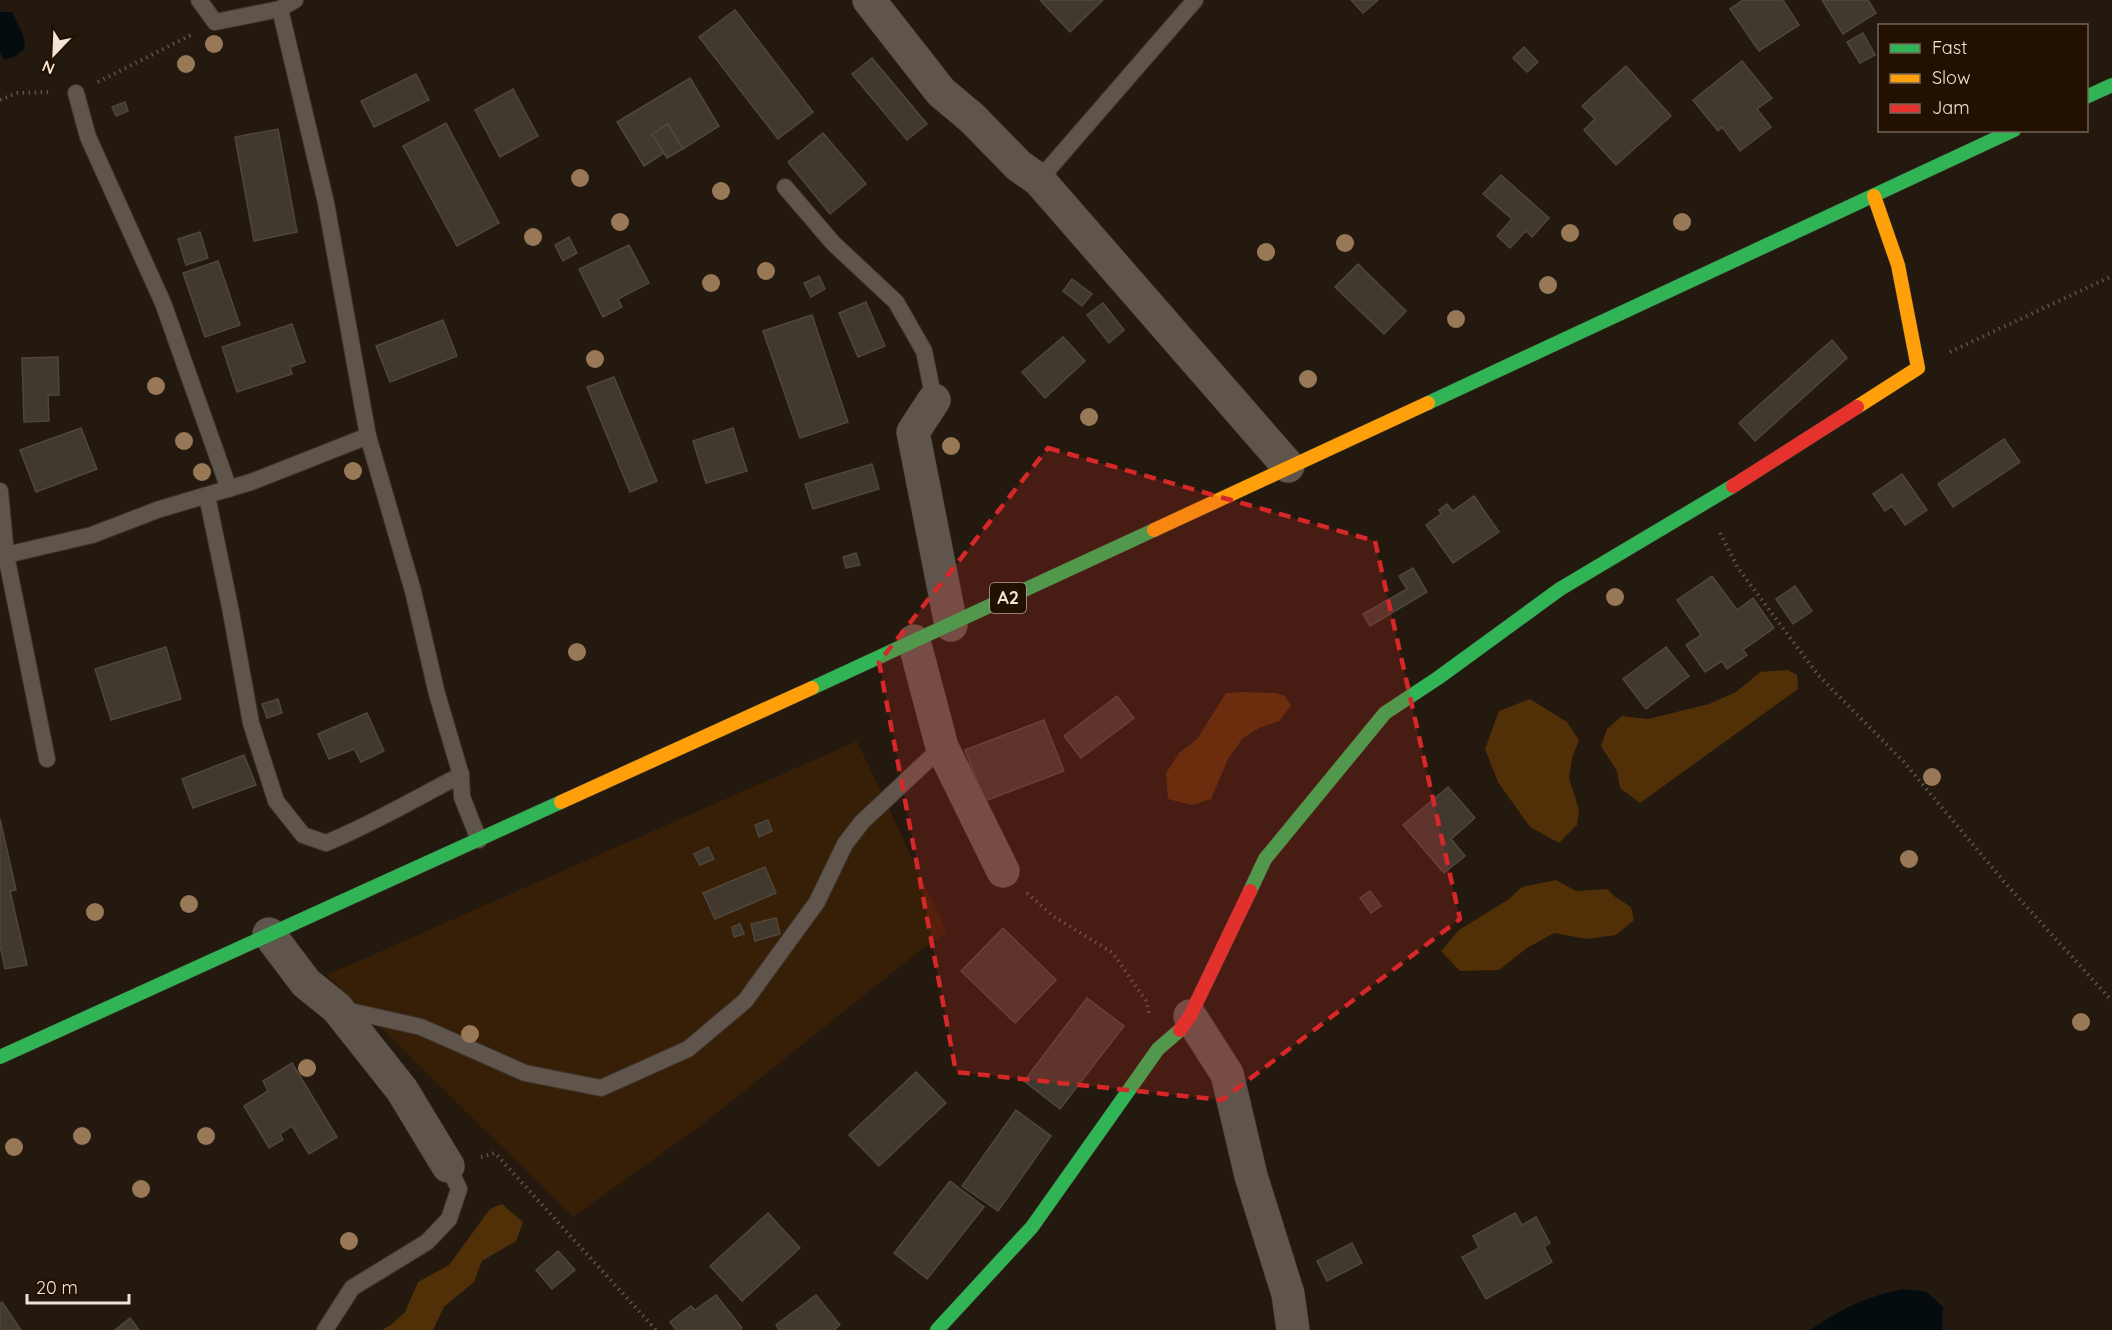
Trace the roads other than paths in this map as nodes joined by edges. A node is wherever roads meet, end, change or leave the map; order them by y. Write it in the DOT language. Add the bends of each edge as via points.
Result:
graph roads {
  1 [pos="199,0"];
  2 [pos="295,0"];
  3 [pos="869,0"];
  4 [pos="1195,0"];
  5 [pos="280,9"];
  6 [pos="2112,85"];
  7 [pos="76,93"];
  8 [pos="2088,96"];
  9 [pos="2010,132"];
  10 [pos="1039,180"];
  11 [pos="785,187"];
  12 [pos="1874,196"];
  13 [pos="934,400"];
  14 [pos="368,436"];
  15 [pos="1288,466"];
  16 [pos="229,489"];
  17 [pos="0,491"];
  18 [pos="207,496"];
  19 [pos="6,555"];
  20 [pos="951,625"];
  21 [pos="914,641"];
  22 [pos="942,747"];
  23 [pos="46,759"];
  24 [pos="461,775"];
  25 [pos="479,840"];
  26 [pos="1003,871"];
  27 [pos="269,934"];
  28 [pos="337,1008"];
  29 [pos="1191,1016"];
  30 [pos="0,1058"];
  31 [pos="448,1166"];
  32 [pos="325,1330"];
  33 [pos="937,1330"];
  34 [pos="1293,1330"];
  1 -- 5 [label="lane" via="215,22"];
  2 -- 5 [label="lane"];
  3 -- 10 [label="street" via="941,92 1018,166"];
  4 -- 10 [label="lane"];
  5 -- 14 [label="lane" via="326,203"];
  6 -- 8 [label="main road"];
  7 -- 16 [label="lane" via="88,137 163,303"];
  9 -- 12 [label="main road, A2"];
  10 -- 15 [label="street"];
  11 -- 13 [label="lane" via="833,243 896,302 924,351"];
  12 -- 15 [label="main road, A2"];
  12 -- 29 [label="main road" via="1898,265 1918,368 1560,589 1385,713 1266,859"];
  13 -- 20 [label="street" via="913,432"];
  14 -- 16 [label="lane"];
  14 -- 24 [label="lane"];
  15 -- 20 [label="main road, A2"];
  16 -- 18 [label="lane"];
  17 -- 19 [label="lane"];
  18 -- 19 [label="lane" via="92,535"];
  18 -- 24 [label="lane" via="251,723 276,801 303,835 326,843 363,828"];
  19 -- 23 [label="lane"];
  20 -- 21 [label="main road, A2"];
  21 -- 22 [label="street"];
  21 -- 25 [label="main road, A2"];
  22 -- 26 [label="street"];
  22 -- 28 [label="lane" via="862,822 846,844 817,902 745,1001 688,1049 601,1088 525,1073 421,1027"];
  24 -- 25 [label="lane" via="462,797"];
  25 -- 27 [label="main road, A2"];
  27 -- 28 [label="street" via="306,983"];
  27 -- 30 [label="main road, A2"];
  28 -- 31 [label="street" via="402,1090"];
  29 -- 33 [label="main road" via="1158,1049 1032,1227"];
  29 -- 34 [label="street" via="1227,1074 1251,1176 1288,1294"];
  31 -- 32 [label="lane" via="459,1189 449,1219 427,1242 352,1288"];
}
